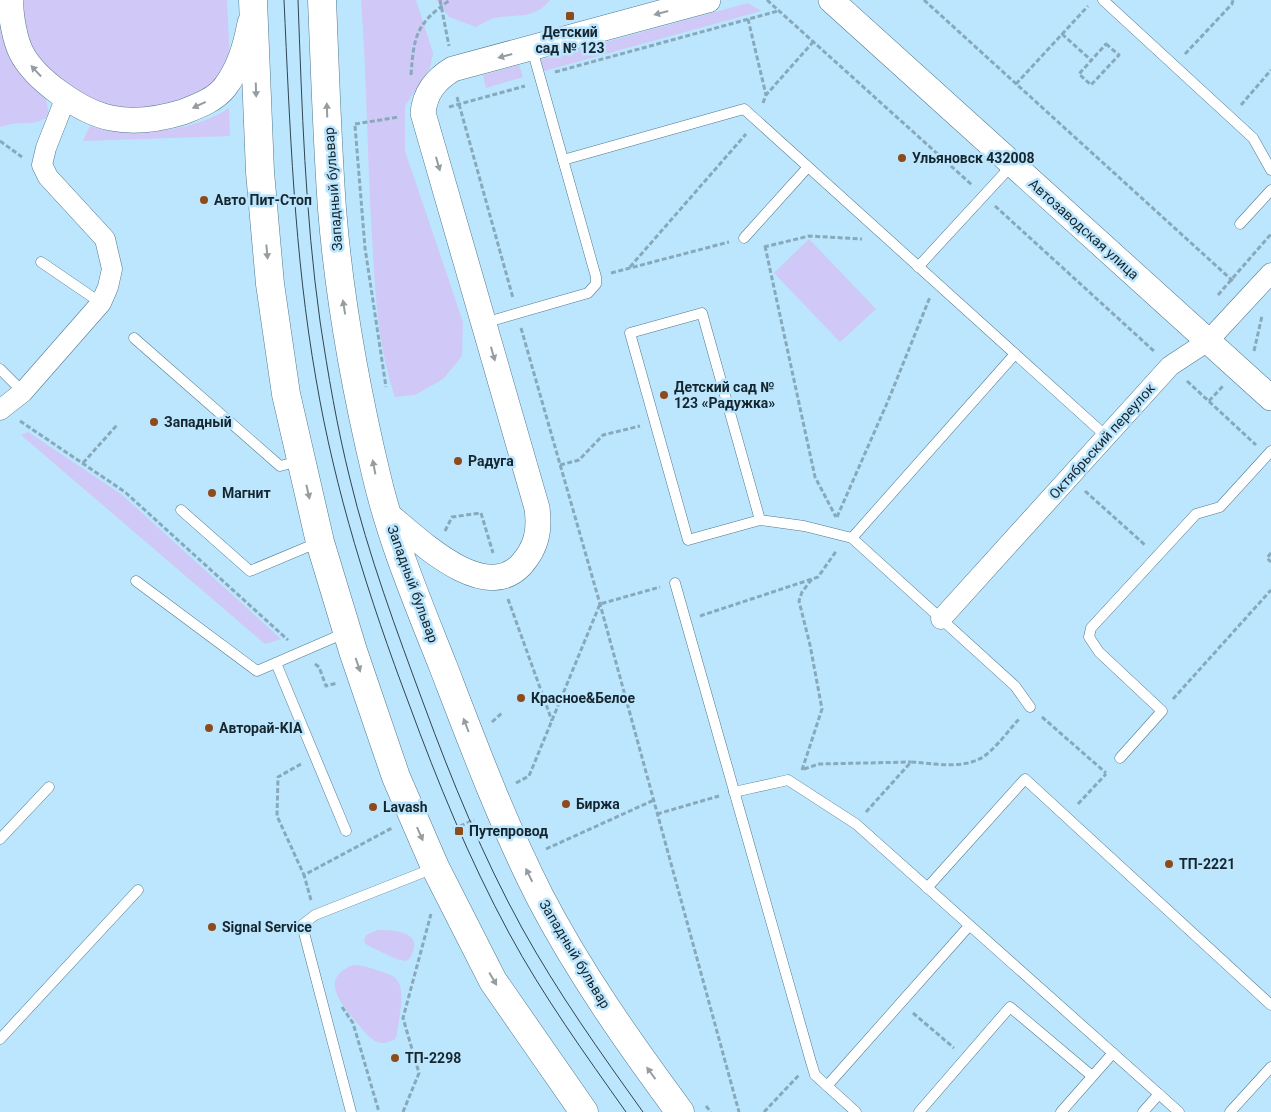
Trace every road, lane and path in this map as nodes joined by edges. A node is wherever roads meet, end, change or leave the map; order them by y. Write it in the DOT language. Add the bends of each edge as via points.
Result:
graph roads {
  1 [pos="11,0"];
  2 [pos="322,0"];
  3 [pos="440,0"];
  4 [pos="450,0"];
  5 [pos="708,0"];
  6 [pos="767,0"];
  7 [pos="831,0"];
  8 [pos="924,0"];
  9 [pos="1093,0"];
  10 [pos="1103,0"];
  11 [pos="1232,1"];
  12 [pos="253,3"];
  13 [pos="442,6"];
  14 [pos="778,10"];
  15 [pos="748,19"];
  16 [pos="1062,34"];
  17 [pos="813,42"];
  18 [pos="532,48"];
  19 [pos="1091,60"];
  20 [pos="1174,66"];
  21 [pos="453,70"];
  22 [pos="1271,70"];
  23 [pos="411,77"];
  24 [pos="541,79"];
  25 [pos="1016,84"];
  26 [pos="766,95"];
  27 [pos="66,97"];
  28 [pos="458,105"];
  29 [pos="1246,110"];
  30 [pos="408,115"];
  31 [pos="757,121"];
  32 [pos="355,124"];
  33 [pos="563,160"];
  34 [pos="1013,164"];
  35 [pos="808,167"];
  36 [pos="1271,170"];
  37 [pos="1271,190"];
  38 [pos="983,196"];
  39 [pos="1240,224"];
  40 [pos="1271,234"];
  41 [pos="744,238"];
  42 [pos="889,241"];
  43 [pos="765,246"];
  44 [pos="41,262"];
  45 [pos="918,267"];
  46 [pos="629,268"];
  47 [pos="1271,273"];
  48 [pos="596,277"];
  49 [pos="1232,279"];
  50 [pos="936,283"];
  51 [pos="1218,294"];
  52 [pos="1250,295"];
  53 [pos="101,303"];
  54 [pos="517,314"];
  55 [pos="484,323"];
  56 [pos="134,338"];
  57 [pos="1208,341"];
  58 [pos="1015,354"];
  59 [pos="1170,366"];
  60 [pos="0,369"];
  61 [pos="23,392"];
  62 [pos="1271,398"];
  63 [pos="7,416"];
  64 [pos="655,422"];
  65 [pos="117,425"];
  66 [pos="1106,436"];
  67 [pos="1269,453"];
  68 [pos="301,461"];
  69 [pos="83,463"];
  70 [pos="560,465"];
  71 [pos="1070,477"];
  72 [pos="181,510"];
  73 [pos="387,514"];
  74 [pos="837,518"];
  75 [pos="760,520"];
  76 [pos="849,537"];
  77 [pos="441,539"];
  78 [pos="320,542"];
  79 [pos="1271,554"];
  80 [pos="1157,556"];
  81 [pos="1271,562"];
  82 [pos="500,577"];
  83 [pos="812,579"];
  84 [pos="136,581"];
  85 [pos="675,583"];
  86 [pos="1271,590"];
  87 [pos="600,604"];
  88 [pos="941,619"];
  89 [pos="686,620"];
  90 [pos="348,632"];
  91 [pos="286,638"];
  92 [pos="276,663"];
  93 [pos="1030,707"];
  94 [pos="1162,711"];
  95 [pos="502,713"];
  96 [pos="552,721"];
  97 [pos="490,724"];
  98 [pos="314,756"];
  99 [pos="1120,758"];
  100 [pos="910,762"];
  101 [pos="803,769"];
  102 [pos="1106,773"];
  103 [pos="788,780"];
  104 [pos="515,783"];
  105 [pos="49,787"];
  106 [pos="734,792"];
  107 [pos="654,800"];
  108 [pos="658,814"];
  109 [pos="1066,817"];
  110 [pos="474,820"];
  111 [pos="856,824"];
  112 [pos="392,827"];
  113 [pos="453,829"];
  114 [pos="346,831"];
  115 [pos="0,839"];
  116 [pos="546,849"];
  117 [pos="435,867"];
  118 [pos="304,875"];
  119 [pos="926,888"];
  120 [pos="138,890"];
  121 [pos="431,914"];
  122 [pos="315,916"];
  123 [pos="969,926"];
  124 [pos="338,1000"];
  125 [pos="902,1002"];
  126 [pos="1271,1005"];
  127 [pos="0,1039"];
  128 [pos="1113,1053"];
  129 [pos="966,1059"];
  130 [pos="811,1062"];
  131 [pos="1271,1068"];
  132 [pos="1092,1076"];
  133 [pos="827,1086"];
  134 [pos="1159,1094"];
  135 [pos="351,1112"];
  136 [pos="379,1112"];
  137 [pos="402,1112"];
  138 [pos="584,1112"];
  139 [pos="680,1112"];
  140 [pos="739,1112"];
  141 [pos="764,1112"];
  142 [pos="856,1112"];
  143 [pos="919,1112"];
  144 [pos="1061,1112"];
  145 [pos="1143,1112"];
  146 [pos="1179,1112"];
  147 [pos="1230,1112"];
  27 -- 1 [label="street, one-way" via="50,86 21,52 13,27"];
  73 -- 2 [label="main road, Западный бульвар, one-way" via="356,379 344,303 333,212"];
  3 -- 13 [label="path"];
  4 -- 13 [label="path"];
  5 -- 18 [label="street, one-way"];
  6 -- 14 [label="path"];
  7 -- 34 [label="street, Автозаводская улица"];
  8 -- 25 [label="path"];
  9 -- 16 [label="path"];
  10 -- 20 [label="lane"];
  11 -- 20 [label="path"];
  12 -- 27 [label="street, one-way" via="247,40 234,74 225,88 211,100 160,118 128,120 93,113"];
  12 -- 68 [label="main road, one-way" via="260,172 270,284 286,394"];
  13 -- 21 [label="path"];
  13 -- 23 [label="path" via="419,29 414,42"];
  14 -- 15 [label="path"];
  14 -- 17 [label="path"];
  15 -- 24 [label="path"];
  15 -- 26 [label="path"];
  16 -- 19 [label="path"];
  16 -- 25 [label="path"];
  17 -- 26 [label="path"];
  17 -- 38 [label="path"];
  18 -- 21 [label="street, one-way"];
  18 -- 24 [label="lane"];
  19 -- 19 [label="path" via="1079,74 1091,85 1119,55 1106,44"];
  20 -- 36 [label="lane" via="1253,138"];
  21 -- 28 [label="path"];
  21 -- 55 [label="street, one-way" via="442,76 427,94 423,113"];
  22 -- 29 [label="path" via="1240,105"];
  24 -- 28 [label="path"];
  24 -- 33 [label="lane"];
  25 -- 49 [label="path"];
  26 -- 31 [label="path"];
  27 -- 53 [label="street" via="42,166 48,177 105,239 112,269"];
  28 -- 54 [label="path"];
  30 -- 32 [label="path"];
  31 -- 33 [label="lane" via="744,109"];
  31 -- 35 [label="lane"];
  31 -- 46 [label="path"];
  33 -- 48 [label="lane"];
  34 -- 38 [label="lane"];
  34 -- 57 [label="street, Автозаводская улица"];
  35 -- 41 [label="lane"];
  35 -- 42 [label="lane"];
  37 -- 39 [label="lane"];
  38 -- 45 [label="lane"];
  38 -- 59 [label="path"];
  40 -- 49 [label="path"];
  41 -- 43 [label="path" via="759,247"];
  41 -- 46 [label="path"];
  42 -- 43 [label="path" via="809,236"];
  42 -- 45 [label="lane"];
  43 -- 74 [label="path" via="815,477"];
  44 -- 53 [label="lane"];
  45 -- 50 [label="lane"];
  46 -- 48 [label="path"];
  47 -- 52 [label="street, Октябрьский переулок"];
  48 -- 54 [label="lane" via="596,284 588,293"];
  49 -- 51 [label="path"];
  49 -- 52 [label="path"];
  50 -- 58 [label="lane"];
  50 -- 74 [label="path"];
  52 -- 57 [label="street, Октябрьский переулок"];
  53 -- 61 [label="street"];
  54 -- 55 [label="lane"];
  54 -- 70 [label="path"];
  55 -- 82 [label="street, one-way" via="537,508 539,526 527,558 516,570"];
  56 -- 68 [label="lane" via="280,466"];
  57 -- 59 [label="street, Октябрьский переулок"];
  57 -- 62 [label="street, Автозаводская улица"];
  58 -- 66 [label="lane"];
  58 -- 76 [label="lane"];
  59 -- 66 [label="street, Октябрьский переулок"];
  59 -- 67 [label="path"];
  60 -- 61 [label="lane"];
  61 -- 63 [label="street"];
  63 -- 69 [label="path" via="22,421"];
  64 -- 70 [label="path" via="603,435 579,460"];
  64 -- 75 [label="lane" via="688,540"];
  64 -- 75 [label="lane" via="630,333 702,313"];
  65 -- 69 [label="path"];
  66 -- 71 [label="street, Октябрьский переулок"];
  67 -- 80 [label="lane" via="1220,507 1196,514"];
  68 -- 78 [label="main road, one-way"];
  69 -- 91 [label="path" via="125,492"];
  70 -- 87 [label="path"];
  71 -- 80 [label="path"];
  71 -- 88 [label="street, Октябрьский переулок"];
  72 -- 78 [label="lane" via="250,570"];
  73 -- 82 [label="street" via="452,564 472,574"];
  139 -- 73 [label="main road, Западный бульвар, one-way" via="587,977 542,900 515,845 474,748"];
  74 -- 76 [label="path"];
  75 -- 76 [label="lane"];
  76 -- 83 [label="path" via="818,577"];
  76 -- 88 [label="lane"];
  77 -- 82 [label="path" via="452,517 481,513"];
  78 -- 90 [label="main road"];
  79 -- 81 [label="path" via="1267,558"];
  80 -- 94 [label="lane" via="1091,628 1089,637 1098,652"];
  82 -- 96 [label="path"];
  83 -- 89 [label="path"];
  83 -- 101 [label="path" via="799,601 822,709"];
  84 -- 92 [label="lane" via="257,671"];
  85 -- 87 [label="path"];
  85 -- 89 [label="lane"];
  86 -- 94 [label="path"];
  87 -- 96 [label="path"];
  87 -- 107 [label="path"];
  88 -- 93 [label="lane" via="1015,686"];
  89 -- 106 [label="lane"];
  90 -- 92 [label="lane"];
  90 -- 117 [label="main road, one-way" via="396,777"];
  92 -- 98 [label="lane"];
  93 -- 100 [label="path" via="986,755 972,763"];
  93 -- 102 [label="path"];
  94 -- 99 [label="lane"];
  95 -- 97 [label="path"];
  96 -- 104 [label="path" via="529,776"];
  98 -- 114 [label="lane"];
  98 -- 118 [label="path" via="278,777 278,816"];
  99 -- 102 [label="path"];
  100 -- 101 [label="path" via="818,764"];
  100 -- 111 [label="path"];
  101 -- 103 [label="path"];
  102 -- 109 [label="path"];
  103 -- 106 [label="lane"];
  103 -- 111 [label="lane"];
  105 -- 115 [label="lane"];
  106 -- 108 [label="path"];
  106 -- 130 [label="lane"];
  107 -- 108 [label="path"];
  107 -- 116 [label="path"];
  108 -- 140 [label="path"];
  109 -- 119 [label="lane" via="1025,779"];
  109 -- 126 [label="lane"];
  110 -- 113 [label="path"];
  111 -- 119 [label="lane"];
  112 -- 118 [label="path"];
  117 -- 122 [label="lane"];
  117 -- 138 [label="main road, one-way" via="493,981"];
  118 -- 122 [label="path"];
  119 -- 123 [label="lane"];
  120 -- 127 [label="lane"];
  121 -- 137 [label="path" via="403,1018 419,1073"];
  122 -- 135 [label="lane" via="302,925"];
  123 -- 125 [label="lane"];
  123 -- 128 [label="lane"];
  124 -- 136 [label="path" via="353,1023"];
  125 -- 129 [label="path"];
  125 -- 133 [label="lane"];
  128 -- 132 [label="lane"];
  128 -- 134 [label="lane"];
  129 -- 132 [label="lane" via="1010,1006"];
  129 -- 143 [label="lane"];
  130 -- 133 [label="lane" via="815,1075"];
  130 -- 141 [label="path"];
  131 -- 147 [label="lane"];
  132 -- 144 [label="lane"];
  133 -- 142 [label="lane"];
  134 -- 145 [label="lane"];
  134 -- 146 [label="lane"];
}
